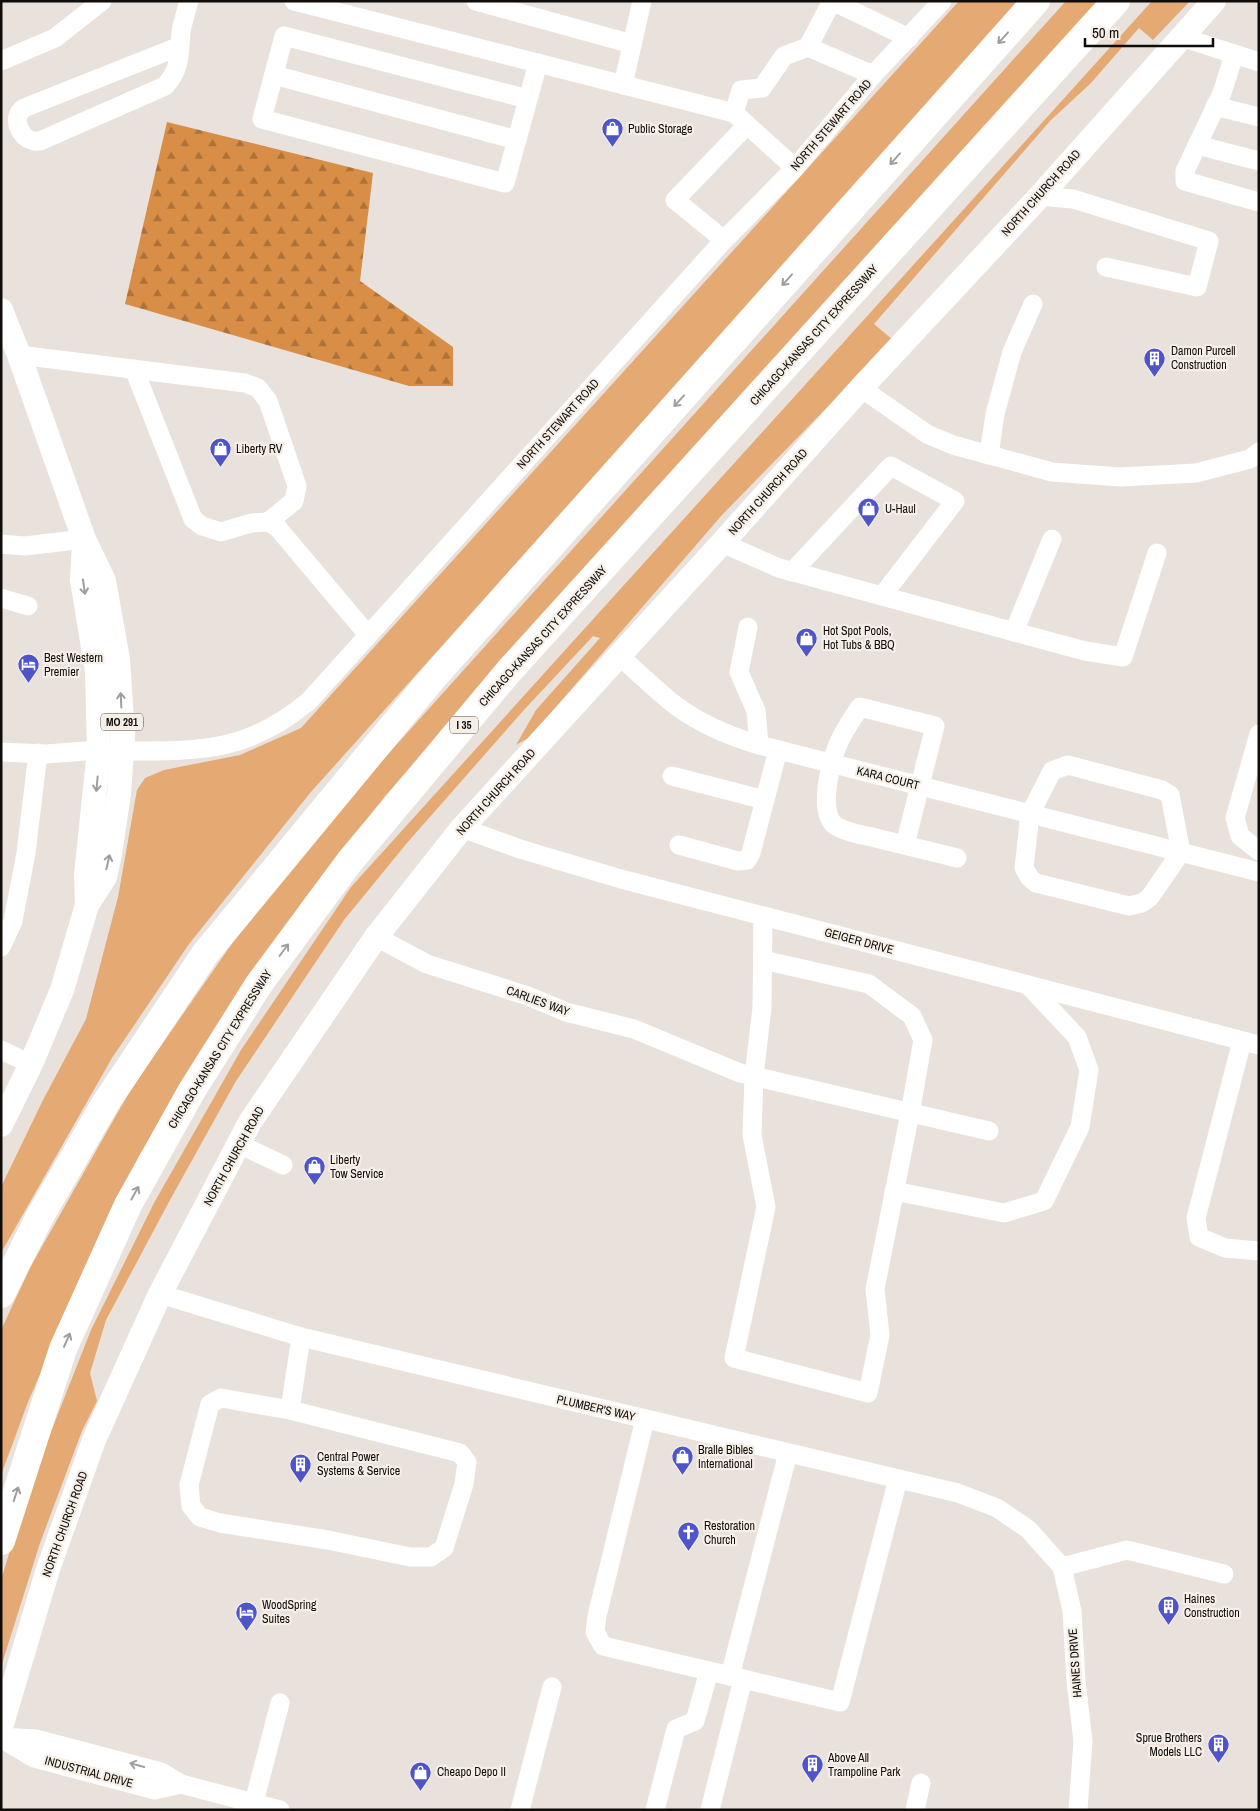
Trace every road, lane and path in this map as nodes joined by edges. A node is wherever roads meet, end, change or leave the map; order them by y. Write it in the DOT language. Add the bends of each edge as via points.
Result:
graph roads {
  1 [pos="102,1"];
  2 [pos="188,1"];
  3 [pos="294,1"];
  4 [pos="476,1"];
  5 [pos="642,1"];
  6 [pos="942,1"];
  7 [pos="1036,1"];
  8 [pos="1116,1"];
  9 [pos="1214,1"];
  10 [pos="1181,37"];
  11 [pos="909,38"];
  12 [pos="632,44"];
  13 [pos="180,46"];
  14 [pos="808,47"];
  15 [pos="1234,55"];
  16 [pos="1,62"];
  17 [pos="1259,62"];
  18 [pos="538,63"];
  19 [pos="274,75"];
  20 [pos="873,75"];
  21 [pos="623,85"];
  22 [pos="528,99"];
  23 [pos="1215,106"];
  24 [pos="1259,117"];
  25 [pos="741,119"];
  26 [pos="517,140"];
  27 [pos="1197,145"];
  28 [pos="1259,161"];
  29 [pos="795,168"];
  30 [pos="1040,196"];
  31 [pos="1259,202"];
  32 [pos="724,240"];
  33 [pos="1106,267"];
  34 [pos="1033,304"];
  35 [pos="3,319"];
  36 [pos="20,356"];
  37 [pos="134,369"];
  38 [pos="861,388"];
  39 [pos="1259,452"];
  40 [pos="988,454"];
  41 [pos="268,522"];
  42 [pos="84,539"];
  43 [pos="1052,539"];
  44 [pos="722,543"];
  45 [pos="1,544"];
  46 [pos="1157,553"];
  47 [pos="792,572"];
  48 [pos="882,596"];
  49 [pos="1,598"];
  50 [pos="28,606"];
  51 [pos="748,628"];
  52 [pos="1014,632"];
  53 [pos="368,636"];
  54 [pos="619,656"];
  55 [pos="1259,734"];
  56 [pos="759,745"];
  57 [pos="778,750"];
  58 [pos="111,751"];
  59 [pos="1,752"];
  60 [pos="38,754"];
  61 [pos="831,764"];
  62 [pos="672,776"];
  63 [pos="920,786"];
  64 [pos="765,800"];
  65 [pos="1030,814"];
  66 [pos="462,828"];
  67 [pos="679,845"];
  68 [pos="905,845"];
  69 [pos="1259,851"];
  70 [pos="1181,852"];
  71 [pos="957,858"];
  72 [pos="1259,872"];
  73 [pos="763,916"];
  74 [pos="376,937"];
  75 [pos="1,947"];
  76 [pos="763,960"];
  77 [pos="1028,985"];
  78 [pos="1250,1043"];
  79 [pos="1,1050"];
  80 [pos="31,1064"];
  81 [pos="754,1076"];
  82 [pos="910,1113"];
  83 [pos="1,1125"];
  84 [pos="988,1131"];
  85 [pos="239,1144"];
  86 [pos="283,1165"];
  87 [pos="894,1190"];
  88 [pos="1259,1251"];
  89 [pos="1,1294"];
  90 [pos="160,1294"];
  91 [pos="301,1337"];
  92 [pos="290,1410"];
  93 [pos="645,1419"];
  94 [pos="788,1453"];
  95 [pos="898,1479"];
  96 [pos="1028,1528"];
  97 [pos="1,1541"];
  98 [pos="1062,1567"];
  99 [pos="1224,1574"];
  100 [pos="709,1671"];
  101 [pos="737,1677"];
  102 [pos="552,1687"];
  103 [pos="280,1703"];
  104 [pos="1,1727"];
  105 [pos="1,1738"];
  106 [pos="921,1782"];
  107 [pos="253,1806"];
  108 [pos="280,1810"];
  109 [pos="520,1810"];
  110 [pos="655,1810"];
  111 [pos="710,1810"];
  112 [pos="915,1810"];
  113 [pos="1078,1810"];
  1 -- 16 [label="street" via="55,38"];
  2 -- 13 [label="street"];
  3 -- 18 [label="street"];
  4 -- 12 [label="street"];
  5 -- 12 [label="street"];
  6 -- 11 [label="street, NORTH STEWART ROAD"];
  7 -- 89 [label="highway, one-way" via="430,680 205,954 105,1104 39,1218"];
  97 -- 8 [label="highway, CHICAGO-KANSAS CITY EXPRESSWAY / I 35, one-way" via="63,1349 128,1205 191,1092 259,984 350,861 509,672"];
  9 -- 10 [label="main road, NORTH CHURCH ROAD"];
  10 -- 15 [label="street"];
  10 -- 30 [label="main road, NORTH CHURCH ROAD"];
  11 -- 14 [label="street" via="832,1"];
  11 -- 20 [label="street, NORTH STEWART ROAD"];
  12 -- 21 [label="street"];
  13 -- 13 [label="street" via="174,77 165,86 40,141 27,140 23,135 17,118 24,108"];
  14 -- 20 [label="street"];
  14 -- 25 [label="street" via="784,56 762,88 741,90"];
  15 -- 17 [label="street"];
  15 -- 23 [label="street"];
  18 -- 21 [label="street"];
  18 -- 22 [label="street"];
  19 -- 22 [label="street" via="284,36"];
  19 -- 26 [label="street"];
  19 -- 26 [label="street" via="262,119 272,122 505,183"];
  20 -- 29 [label="street, NORTH STEWART ROAD"];
  21 -- 25 [label="street"];
  22 -- 26 [label="street"];
  23 -- 24 [label="street"];
  23 -- 27 [label="street"];
  25 -- 29 [label="street"];
  25 -- 32 [label="street" via="675,200"];
  27 -- 28 [label="street"];
  27 -- 31 [label="street" via="1185,171 1186,181"];
  29 -- 32 [label="street, NORTH STEWART ROAD"];
  30 -- 33 [label="street" via="1073,199 1209,241 1197,287"];
  30 -- 38 [label="main road, NORTH CHURCH ROAD"];
  32 -- 53 [label="street, NORTH STEWART ROAD"];
  34 -- 40 [label="street" via="1012,352"];
  35 -- 36 [label="main road, MO 291"];
  36 -- 37 [label="street"];
  36 -- 42 [label="main road, MO 291"];
  37 -- 41 [label="street" via="193,518 202,526 221,532 251,523"];
  37 -- 41 [label="street" via="244,383 258,388 268,401 297,486 294,501"];
  38 -- 40 [label="street" via="927,434"];
  38 -- 44 [label="main road, NORTH CHURCH ROAD"];
  39 -- 40 [label="street" via="1250,459 1196,473 1120,477 1052,472"];
  41 -- 53 [label="street" via="277,527"];
  42 -- 45 [label="street" via="25,546"];
  42 -- 58 [label="main road, MO 291" via="82,580"];
  43 -- 52 [label="street"];
  44 -- 47 [label="street"];
  44 -- 54 [label="main road, NORTH CHURCH ROAD"];
  46 -- 52 [label="street" via="1123,657 1085,651"];
  47 -- 48 [label="street"];
  47 -- 48 [label="street" via="891,466 955,501"];
  48 -- 52 [label="street"];
  49 -- 50 [label="street"];
  51 -- 56 [label="street" via="739,672 756,711"];
  53 -- 58 [label="street, NORTH STEWART ROAD" via="309,701 269,730 221,747"];
  54 -- 56 [label="street, KARA COURT" via="702,723"];
  54 -- 66 [label="main road, NORTH CHURCH ROAD"];
  55 -- 69 [label="street" via="1236,818 1240,836"];
  56 -- 57 [label="street, KARA COURT"];
  57 -- 61 [label="street, KARA COURT"];
  57 -- 64 [label="street"];
  58 -- 60 [label="street, NORTH STEWART ROAD"];
  58 -- 80 [label="main road, MO 291" via="86,875 87,905 62,990"];
  59 -- 60 [label="street, NORTH STEWART ROAD"];
  60 -- 75 [label="street" via="26,853 13,921"];
  61 -- 63 [label="street, KARA COURT"];
  61 -- 63 [label="street" via="841,736 860,707 935,726"];
  61 -- 68 [label="street" via="826,808 828,818 850,832"];
  62 -- 64 [label="street"];
  63 -- 65 [label="street, KARA COURT"];
  63 -- 68 [label="street"];
  64 -- 67 [label="street" via="747,860 738,861"];
  65 -- 70 [label="street, KARA COURT"];
  65 -- 70 [label="street" via="1052,771 1068,765 1162,790 1170,796"];
  65 -- 70 [label="street" via="1024,868 1036,883 1129,906 1142,904"];
  66 -- 73 [label="street, GEIGER DRIVE" via="603,874"];
  66 -- 74 [label="main road, NORTH CHURCH ROAD"];
  68 -- 71 [label="street"];
  70 -- 72 [label="street, KARA COURT"];
  73 -- 76 [label="street"];
  73 -- 77 [label="street, GEIGER DRIVE"];
  74 -- 81 [label="street, CARLIES WAY" via="427,964 528,996 566,1012 634,1029"];
  74 -- 85 [label="main road, NORTH CHURCH ROAD" via="250,1122"];
  76 -- 81 [label="street" via="762,1008"];
  76 -- 82 [label="street" via="870,984 912,1016 923,1040"];
  77 -- 78 [label="street, GEIGER DRIVE"];
  77 -- 87 [label="street" via="1077,1037 1089,1070 1080,1127 1044,1201 1004,1213"];
  78 -- 88 [label="street" via="1196,1218 1199,1237 1225,1248"];
  79 -- 80 [label="street"];
  80 -- 83 [label="main road, MO 291"];
  81 -- 82 [label="street, CARLIES WAY"];
  81 -- 87 [label="street" via="752,1135 766,1206 734,1358 868,1393 880,1335 874,1289"];
  82 -- 84 [label="street, CARLIES WAY"];
  82 -- 87 [label="street"];
  85 -- 86 [label="street"];
  85 -- 90 [label="main road, NORTH CHURCH ROAD"];
  90 -- 91 [label="street, PLUMBER'S WAY"];
  90 -- 104 [label="main road, NORTH CHURCH ROAD" via="94,1440 48,1569"];
  91 -- 92 [label="street"];
  91 -- 93 [label="street, PLUMBER'S WAY"];
  92 -- 92 [label="street" via="460,1453 467,1462 464,1484 444,1548 431,1557 410,1557 200,1517 191,1506 189,1485 210,1404 221,1398"];
  93 -- 94 [label="street, PLUMBER'S WAY"];
  93 -- 100 [label="street" via="595,1632 603,1646"];
  94 -- 95 [label="street, PLUMBER'S WAY"];
  94 -- 101 [label="street"];
  95 -- 96 [label="street, PLUMBER'S WAY" via="958,1493 997,1508"];
  95 -- 101 [label="street" via="840,1702"];
  96 -- 98 [label="street, HAINES DRIVE"];
  98 -- 99 [label="street" via="1128,1550"];
  98 -- 113 [label="street, HAINES DRIVE" via="1072,1611 1083,1741"];
  100 -- 101 [label="street"];
  100 -- 110 [label="street" via="695,1721 676,1729"];
  101 -- 111 [label="street"];
  102 -- 109 [label="street"];
  103 -- 107 [label="street"];
  105 -- 107 [label="street, INDUSTRIAL DRIVE" via="36,1739 161,1772 181,1784"];
  106 -- 112 [label="street"];
  107 -- 108 [label="street, INDUSTRIAL DRIVE"];
}
